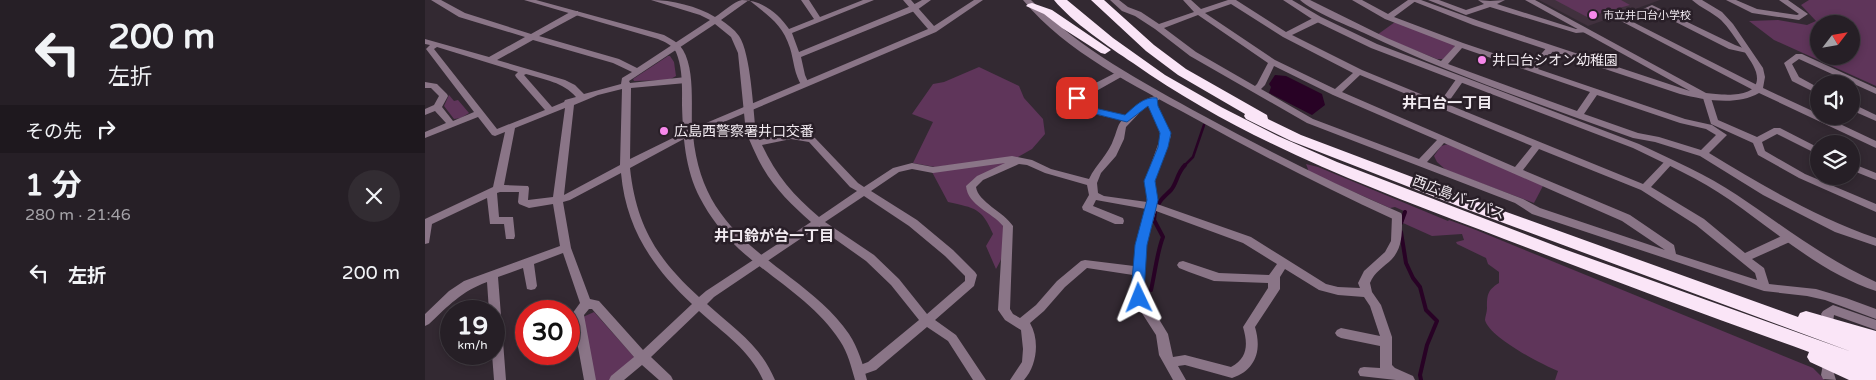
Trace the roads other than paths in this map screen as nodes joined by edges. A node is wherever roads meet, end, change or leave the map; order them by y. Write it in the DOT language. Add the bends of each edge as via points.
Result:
graph roads {
  1 [pos="435,0"];
  2 [pos="528,0"];
  3 [pos="564,0"];
  4 [pos="655,0"];
  5 [pos="745,0"];
  6 [pos="753,0"];
  7 [pos="805,0"];
  8 [pos="870,0"];
  9 [pos="907,0"];
  10 [pos="927,0"];
  11 [pos="979,0"];
  12 [pos="1060,0"];
  13 [pos="1072,0"];
  14 [pos="1097,0"];
  15 [pos="1114,0"];
  16 [pos="1187,0"];
  17 [pos="1287,0"];
  18 [pos="1305,0"];
  19 [pos="1356,0"];
  20 [pos="1414,0"];
  21 [pos="1433,0"];
  22 [pos="1501,0"];
  23 [pos="1529,0"];
  24 [pos="1697,0"];
  25 [pos="1730,0"];
  26 [pos="1783,0"];
  27 [pos="1486,2"];
  28 [pos="855,3"];
  29 [pos="1029,3"];
  30 [pos="550,6"];
  31 [pos="914,8"];
  32 [pos="575,13"];
  33 [pos="1200,13"];
  34 [pos="1388,17"];
  35 [pos="1318,18"];
  36 [pos="716,20"];
  37 [pos="818,20"];
  38 [pos="1158,27"];
  39 [pos="933,30"];
  40 [pos="1584,30"];
  41 [pos="788,32"];
  42 [pos="1286,35"];
  43 [pos="533,36"];
  44 [pos="425,41"];
  45 [pos="1460,44"];
  46 [pos="676,46"];
  47 [pos="1551,48"];
  48 [pos="431,50"];
  49 [pos="1747,51"];
  50 [pos="796,56"];
  51 [pos="490,60"];
  52 [pos="1272,62"];
  53 [pos="1443,64"];
  54 [pos="1532,70"];
  55 [pos="525,71"];
  56 [pos="637,72"];
  57 [pos="1359,72"];
  58 [pos="1120,74"];
  59 [pos="1841,75"];
  60 [pos="686,80"];
  61 [pos="1460,80"];
  62 [pos="805,84"];
  63 [pos="1860,84"];
  64 [pos="425,85"];
  65 [pos="626,86"];
  66 [pos="1810,86"];
  67 [pos="1758,89"];
  68 [pos="1255,90"];
  69 [pos="1595,91"];
  70 [pos="1876,91"];
  71 [pos="1336,93"];
  72 [pos="581,97"];
  73 [pos="1157,98"];
  74 [pos="1707,98"];
  75 [pos="568,102"];
  76 [pos="1210,106"];
  77 [pos="1441,106"];
  78 [pos="437,108"];
  79 [pos="749,108"];
  80 [pos="550,110"];
  81 [pos="1860,110"];
  82 [pos="425,112"];
  83 [pos="480,113"];
  84 [pos="1579,115"];
  85 [pos="1876,118"];
  86 [pos="1127,119"];
  87 [pos="451,124"];
  88 [pos="510,126"];
  89 [pos="688,134"];
  90 [pos="425,135"];
  91 [pos="1296,138"];
  92 [pos="1443,139"];
  93 [pos="1757,141"];
  94 [pos="755,144"];
  95 [pos="1538,144"];
  96 [pos="1876,145"];
  97 [pos="1810,147"];
  98 [pos="1703,154"];
  99 [pos="1018,161"];
  100 [pos="1669,162"];
  101 [pos="1421,163"];
  102 [pos="624,167"];
  103 [pos="1518,170"];
  104 [pos="1860,170"];
  105 [pos="1876,176"];
  106 [pos="1092,183"];
  107 [pos="1645,188"];
  108 [pos="495,190"];
  109 [pos="864,192"];
  110 [pos="1094,195"];
  111 [pos="558,200"];
  112 [pos="1155,207"];
  113 [pos="1876,208"];
  114 [pos="1119,221"];
  115 [pos="426,222"];
  116 [pos="819,222"];
  117 [pos="510,236"];
  118 [pos="1788,238"];
  119 [pos="425,240"];
  120 [pos="1876,242"];
  121 [pos="566,248"];
  122 [pos="1609,256"];
  123 [pos="1671,257"];
  124 [pos="1743,258"];
  125 [pos="761,261"];
  126 [pos="528,262"];
  127 [pos="1284,263"];
  128 [pos="1183,265"];
  129 [pos="1138,271"];
  130 [pos="492,274"];
  131 [pos="1273,280"];
  132 [pos="531,286"];
  133 [pos="1764,287"];
  134 [pos="1876,287"];
  135 [pos="1367,293"];
  136 [pos="586,304"];
  137 [pos="699,304"];
  138 [pos="1704,308"];
  139 [pos="1876,314"];
  140 [pos="927,320"];
  141 [pos="1829,320"];
  142 [pos="425,321"];
  143 [pos="1022,323"];
  144 [pos="1876,324"];
  145 [pos="1341,333"];
  146 [pos="1876,338"];
  147 [pos="1386,342"];
  148 [pos="1876,353"];
  149 [pos="643,357"];
  150 [pos="1169,363"];
  151 [pos="1876,368"];
  152 [pos="1364,372"];
  153 [pos="1395,374"];
  154 [pos="860,375"];
  155 [pos="499,380"];
  156 [pos="589,380"];
  157 [pos="615,380"];
  158 [pos="667,380"];
  159 [pos="769,380"];
  160 [pos="980,380"];
  161 [pos="1016,380"];
  162 [pos="1180,380"];
  163 [pos="1409,380"];
  164 [pos="1869,380"];
  1 -- 43 [label="street" via="472,18"];
  2 -- 30 [label="street"];
  3 -- 30 [label="street"];
  4 -- 36 [label="street"];
  5 -- 36 [label="street"];
  6 -- 41 [label="street" via="773,14"];
  7 -- 37 [label="street"];
  8 -- 28 [label="street"];
  9 -- 31 [label="street"];
  10 -- 31 [label="street"];
  11 -- 39 [label="street"];
  12 -- 76 [label="highway, 西広島バイパス" via="1131,57"];
  13 -- 91 [label="highway, 西広島バイパス" via="1129,46 1160,66"];
  14 -- 91 [label="highway" via="1182,72"];
  15 -- 38 [label="street"];
  16 -- 33 [label="street"];
  17 -- 35 [label="street"];
  18 -- 53 [label="street" via="1366,32"];
  19 -- 34 [label="street"];
  20 -- 34 [label="street"];
  20 -- 47 [label="street"];
  21 -- 27 [label="street" via="1466,13"];
  22 -- 27 [label="street"];
  23 -- 40 [label="street"];
  24 -- 49 [label="street" via="1726,19"];
  25 -- 26 [label="street" via="1755,11 1799,18 1804,14"];
  27 -- 40 [label="street" via="1576,31"];
  28 -- 37 [label="street"];
  29 -- 58 [label="street" via="1068,38"];
  29 -- 76 [label="highway" via="1155,79"];
  30 -- 32 [label="street"];
  31 -- 39 [label="street"];
  31 -- 50 [label="street"];
  32 -- 43 [label="street"];
  32 -- 46 [label="street" via="656,35"];
  33 -- 38 [label="street"];
  33 -- 42 [label="street" via="1232,1"];
  33 -- 52 [label="street"];
  34 -- 45 [label="street"];
  35 -- 42 [label="street"];
  35 -- 61 [label="street" via="1374,46"];
  36 -- 46 [label="street"];
  36 -- 79 [label="street" via="729,30 741,48"];
  37 -- 41 [label="street"];
  38 -- 68 [label="street" via="1193,54"];
  39 -- 62 [label="street"];
  40 -- 74 [label="street"];
  41 -- 50 [label="street"];
  42 -- 57 [label="street"];
  43 -- 51 [label="street"];
  43 -- 56 [label="street" via="616,60"];
  44 -- 48 [label="street"];
  45 -- 53 [label="street"];
  45 -- 54 [label="street"];
  46 -- 56 [label="street"];
  46 -- 60 [label="street" via="684,61"];
  47 -- 54 [label="street"];
  47 -- 74 [label="street"];
  48 -- 51 [label="street"];
  48 -- 83 [label="street"];
  49 -- 67 [label="street" via="1760,72"];
  49 -- 67 [label="street" via="1732,47 1652,7 1623,20"];
  50 -- 62 [label="street"];
  51 -- 55 [label="street"];
  52 -- 68 [label="street" via="1261,85"];
  52 -- 71 [label="street"];
  53 -- 84 [label="street"];
  54 -- 69 [label="street"];
  55 -- 72 [label="street" via="567,84"];
  55 -- 80 [label="street" via="519,75"];
  56 -- 65 [label="street" via="625,80"];
  57 -- 71 [label="street"];
  57 -- 77 [label="street"];
  58 -- 73 [label="street"];
  58 -- 86 [label="street" via="1077,98 1087,110"];
  59 -- 66 [label="street" via="1799,56 1788,64 1795,79"];
  60 -- 65 [label="street"];
  60 -- 89 [label="street"];
  61 -- 77 [label="street"];
  61 -- 100 [label="street" via="1636,146"];
  62 -- 79 [label="street"];
  63 -- 70 [label="street"];
  64 -- 78 [label="street" via="434,86 444,96"];
  65 -- 72 [label="street"];
  65 -- 102 [label="street"];
  67 -- 74 [label="street" via="1733,98"];
  67 -- 96 [label="street"];
  68 -- 101 [label="street" via="1309,121"];
  69 -- 84 [label="street"];
  69 -- 98 [label="street" via="1709,127 1722,136"];
  71 -- 92 [label="street"];
  72 -- 75 [label="street"];
  73 -- 86 [label="street" via="1142,105"];
  73 -- 112 [label="street" via="1153,106 1166,136 1150,181"];
  73 -- 135 [label="street" via="1293,168 1397,216 1396,241 1389,255 1365,279"];
  74 -- 93 [label="street" via="1714,122"];
  75 -- 80 [label="street"];
  75 -- 111 [label="street"];
  76 -- 138 [label="highway, 西広島バイパス" via="1346,171"];
  77 -- 95 [label="street"];
  78 -- 82 [label="street"];
  78 -- 87 [label="street"];
  79 -- 89 [label="street"];
  79 -- 94 [label="street"];
  80 -- 88 [label="street"];
  81 -- 85 [label="street"];
  83 -- 87 [label="street"];
  83 -- 88 [label="street" via="495,133"];
  84 -- 98 [label="street" via="1636,136"];
  86 -- 106 [label="street" via="1111,156"];
  87 -- 90 [label="street"];
  88 -- 108 [label="street"];
  89 -- 102 [label="street"];
  89 -- 125 [label="street" via="692,166 705,199 730,232"];
  91 -- 122 [label="highway, 西広島バイパス"];
  92 -- 101 [label="street"];
  92 -- 103 [label="street"];
  93 -- 97 [label="street" via="1777,130"];
  93 -- 113 [label="street" via="1761,153 1802,176"];
  94 -- 109 [label="street" via="786,136 809,138 839,171"];
  94 -- 116 [label="street" via="777,181"];
  95 -- 103 [label="street"];
  95 -- 107 [label="street"];
  98 -- 120 [label="street" via="1767,193 1839,229"];
  99 -- 106 [label="street"];
  99 -- 109 [label="street" via="1012,159 933,170 905,167"];
  99 -- 143 [label="street" via="979,178 971,188 975,197 1003,219 1007,226 1004,310 1009,317"];
  100 -- 107 [label="street"];
  100 -- 118 [label="street" via="1733,198"];
  101 -- 123 [label="street" via="1519,201 1536,211"];
  102 -- 111 [label="street"];
  102 -- 137 [label="street" via="628,199 645,242 673,280"];
  103 -- 123 [label="street" via="1626,218 1670,248"];
  104 -- 105 [label="street"];
  106 -- 110 [label="street"];
  107 -- 124 [label="street" via="1700,222"];
  108 -- 111 [label="street" via="525,188 522,200 526,204"];
  108 -- 115 [label="street"];
  108 -- 117 [label="street" via="495,222 509,220"];
  109 -- 116 [label="street"];
  109 -- 140 [label="street" via="913,223 971,275 969,285"];
  110 -- 112 [label="street" via="1105,200"];
  110 -- 114 [label="street" via="1087,207"];
  111 -- 121 [label="street"];
  112 -- 127 [label="street" via="1247,240"];
  112 -- 129 [label="street" via="1141,245"];
  115 -- 119 [label="street"];
  116 -- 125 [label="street"];
  116 -- 140 [label="street" via="870,258"];
  118 -- 124 [label="street"];
  118 -- 134 [label="street" via="1819,259"];
  121 -- 126 [label="street"];
  121 -- 136 [label="street"];
  122 -- 146 [label="highway"];
  122 -- 148 [label="highway, 西広島バイパス"];
  123 -- 133 [label="street"];
  124 -- 133 [label="street" via="1760,271"];
  125 -- 137 [label="street"];
  125 -- 154 [label="street" via="826,314 846,341"];
  126 -- 130 [label="street"];
  126 -- 132 [label="street"];
  127 -- 131 [label="street"];
  127 -- 135 [label="street" via="1328,289"];
  128 -- 131 [label="street" via="1224,278"];
  129 -- 143 [label="street" via="1085,264"];
  129 -- 150 [label="street" via="1137,293 1162,334"];
  130 -- 142 [label="street" via="456,291"];
  130 -- 155 [label="street"];
  131 -- 150 [label="street" via="1275,289 1251,322 1252,352 1239,371 1226,372 1185,360"];
  133 -- 139 [label="street" via="1807,292"];
  135 -- 147 [label="street" via="1377,311"];
  136 -- 149 [label="street" via="595,304"];
  136 -- 156 [label="street" via="578,314"];
  137 -- 149 [label="street"];
  137 -- 159 [label="street" via="747,346"];
  138 -- 151 [label="highway, 西広島バイパス"];
  138 -- 164 [label="highway"];
  140 -- 154 [label="street"];
  140 -- 160 [label="street" via="952,338"];
  141 -- 144 [label="street" via="1827,314 1833,310"];
  143 -- 161 [label="street" via="1026,327 1030,359 1022,376"];
  145 -- 147 [label="street"];
  147 -- 153 [label="street" via="1385,363"];
  149 -- 157 [label="street"];
  149 -- 158 [label="street"];
  150 -- 162 [label="street"];
  152 -- 153 [label="street"];
  153 -- 163 [label="street"];
}
